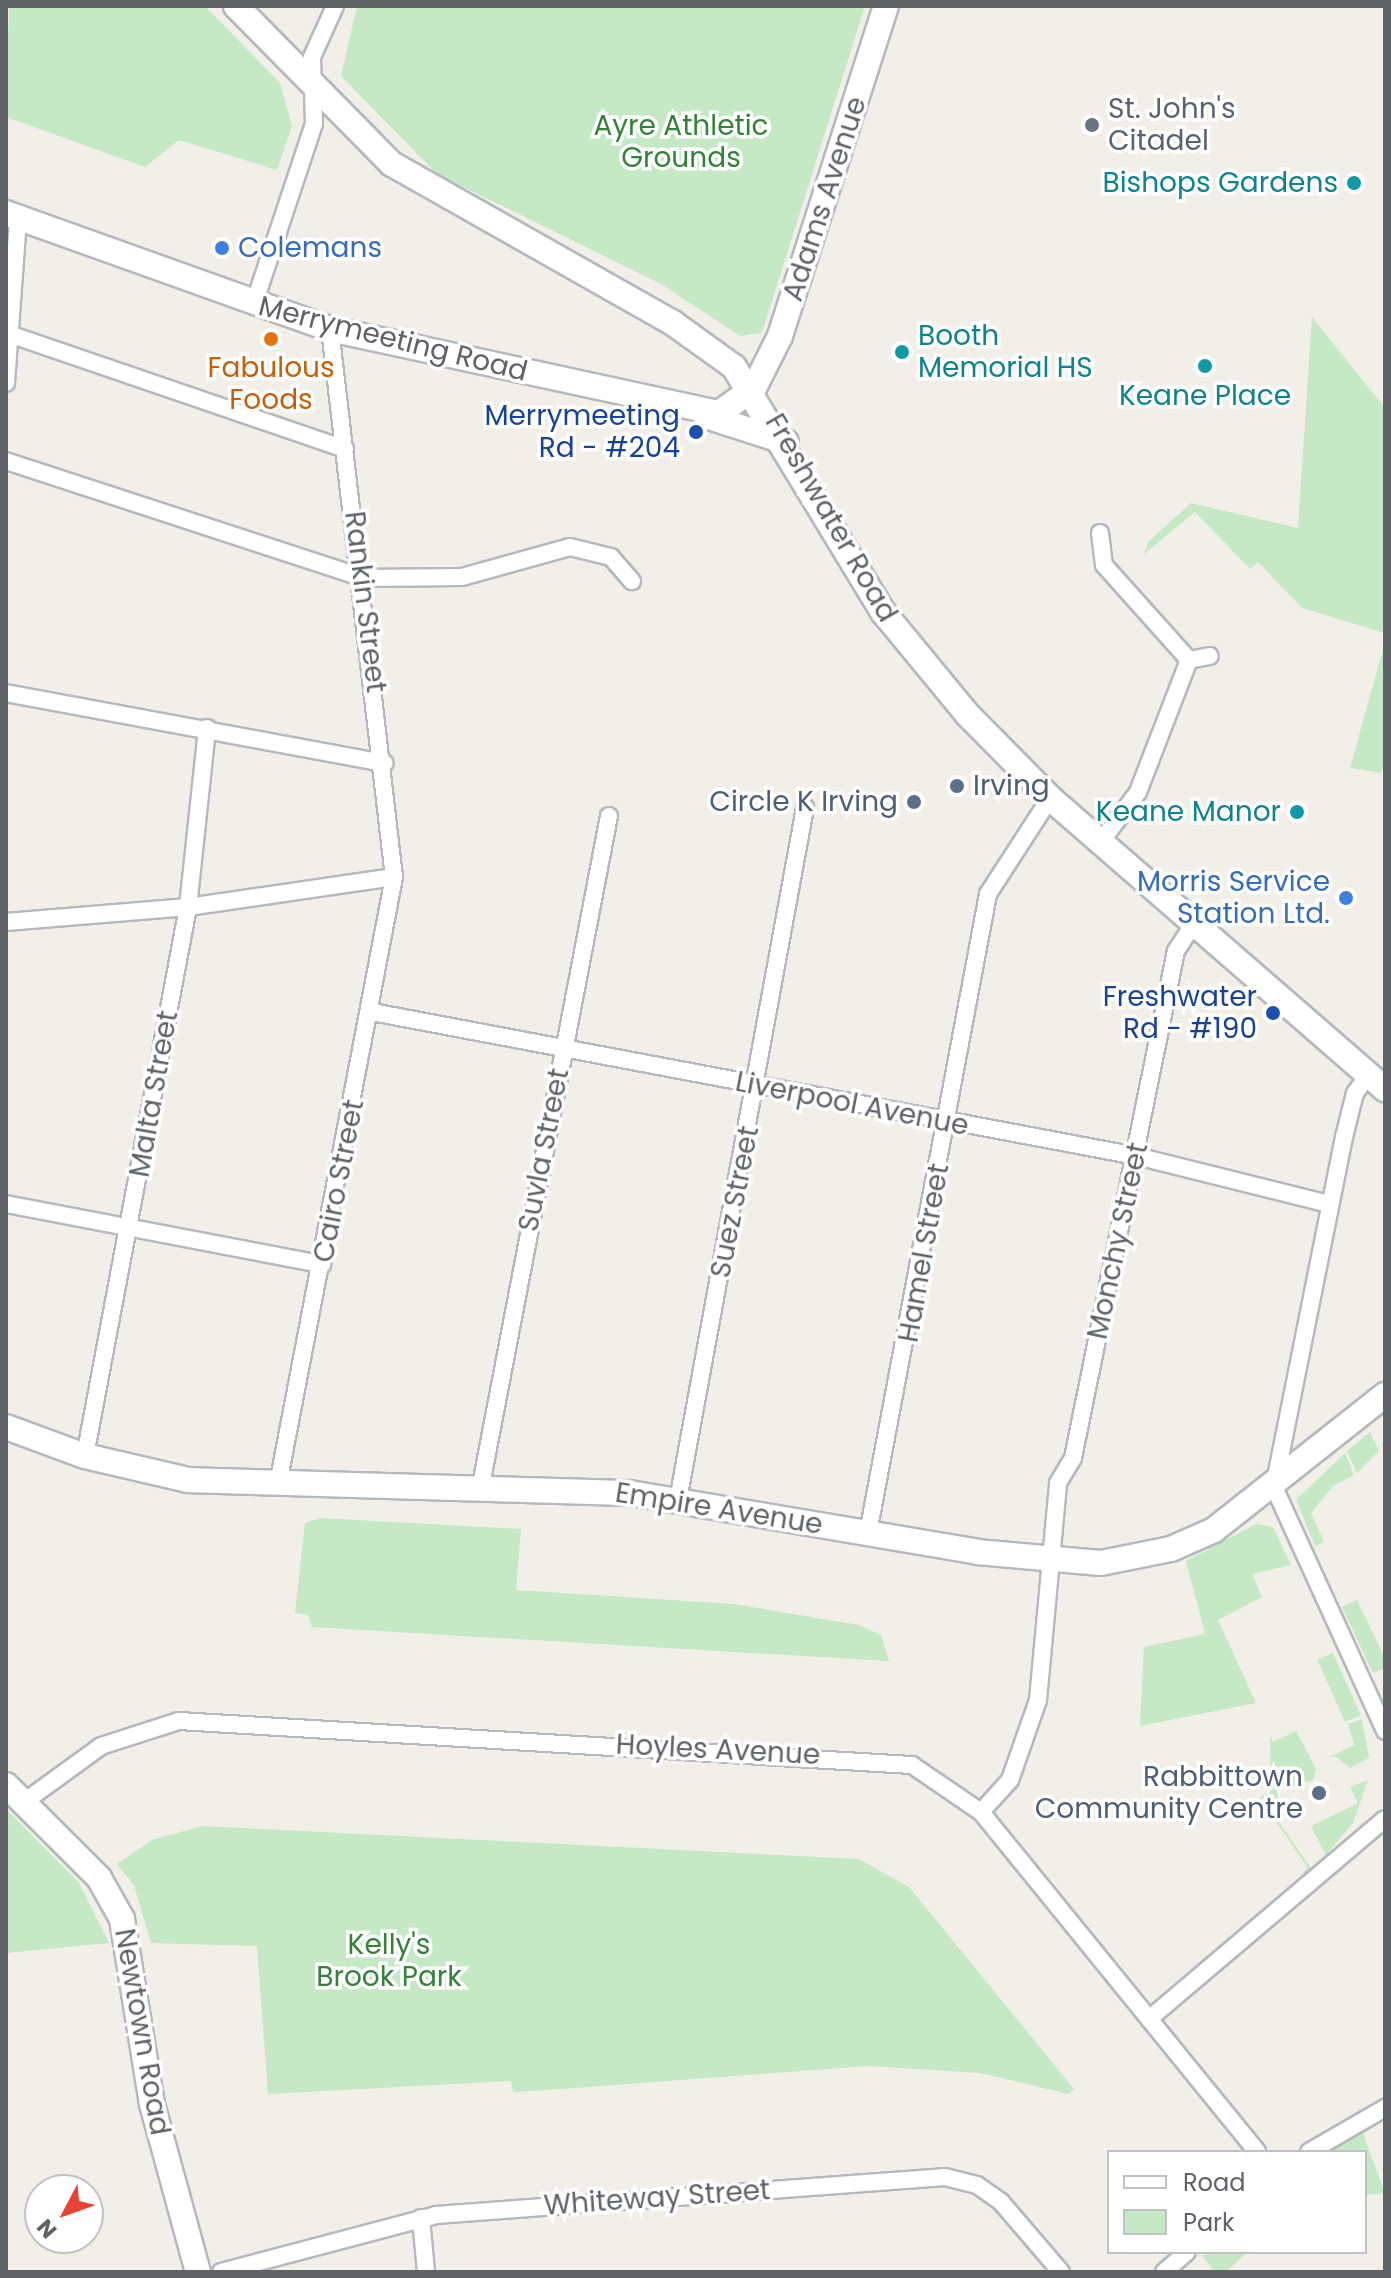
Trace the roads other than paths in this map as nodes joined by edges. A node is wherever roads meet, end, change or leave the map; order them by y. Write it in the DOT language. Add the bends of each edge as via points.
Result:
graph roads {
  1 [pos="236,6"];
  2 [pos="335,6"];
  3 [pos="886,6"];
  4 [pos="311,86"];
  5 [pos="12,216"];
  6 [pos="254,304"];
  7 [pos="330,329"];
  8 [pos="12,335"];
  9 [pos="6,383"];
  10 [pos="754,388"];
  11 [pos="696,413"];
  12 [pos="786,442"];
  13 [pos="345,449"];
  14 [pos="6,461"];
  15 [pos="1100,533"];
  16 [pos="363,578"];
  17 [pos="632,581"];
  18 [pos="1210,656"];
  19 [pos="1189,660"];
  20 [pos="6,694"];
  21 [pos="207,728"];
  22 [pos="385,763"];
  23 [pos="1050,798"];
  24 [pos="805,808"];
  25 [pos="609,816"];
  26 [pos="1100,843"];
  27 [pos="394,877"];
  28 [pos="188,907"];
  29 [pos="6,922"];
  30 [pos="1195,922"];
  31 [pos="372,1012"];
  32 [pos="563,1051"];
  33 [pos="1377,1081"];
  34 [pos="757,1085"];
  35 [pos="948,1122"];
  36 [pos="1136,1156"];
  37 [pos="6,1204"];
  38 [pos="1328,1204"];
  39 [pos="130,1226"];
  40 [pos="322,1264"];
  41 [pos="1385,1395"];
  42 [pos="6,1427"];
  43 [pos="85,1456"];
  44 [pos="278,1484"];
  45 [pos="481,1485"];
  46 [pos="1274,1487"];
  47 [pos="678,1500"];
  48 [pos="868,1533"];
  49 [pos="1049,1561"];
  50 [pos="1385,1731"];
  51 [pos="6,1785"];
  52 [pos="24,1802"];
  53 [pos="981,1812"];
  54 [pos="1385,1819"];
  55 [pos="1149,2019"];
  56 [pos="1385,2108"];
  57 [pos="1255,2150"];
  58 [pos="1312,2150"];
  59 [pos="421,2218"];
  60 [pos="1185,2254"];
  61 [pos="198,2272"];
  62 [pos="221,2272"];
  63 [pos="426,2272"];
  64 [pos="1061,2272"];
  65 [pos="1164,2272"];
  1 -- 4 [label="street, Freshwater Road"];
  2 -- 4 [label="street" via="312,57"];
  3 -- 10 [label="street, Adams Avenue" via="780,336"];
  4 -- 6 [label="street" via="314,124"];
  4 -- 10 [label="street, Freshwater Road" via="428,189 673,323"];
  5 -- 6 [label="street, Merrymeeting Road"];
  5 -- 8 [label="street"];
  6 -- 7 [label="street, Merrymeeting Road"];
  7 -- 11 [label="street, Merrymeeting Road"];
  7 -- 13 [label="street, Rankin Street"];
  8 -- 9 [label="street"];
  8 -- 13 [label="street"];
  10 -- 11 [label="street, Merrymeeting Road" via="734,407"];
  10 -- 12 [label="street, Freshwater Road"];
  11 -- 12 [label="street, Merrymeeting Road"];
  12 -- 23 [label="street, Freshwater Road" via="897,631"];
  13 -- 16 [label="street, Rankin Street"];
  14 -- 16 [label="street"];
  15 -- 19 [label="street" via="1104,565"];
  16 -- 17 [label="street" via="462,577 570,547 611,557"];
  16 -- 22 [label="street, Rankin Street"];
  18 -- 19 [label="street"];
  19 -- 26 [label="street" via="1138,792"];
  20 -- 21 [label="street"];
  21 -- 22 [label="street"];
  21 -- 28 [label="street, Malta Street"];
  22 -- 27 [label="street, Rankin Street"];
  23 -- 26 [label="street, Freshwater Road"];
  23 -- 35 [label="street, Hamel Street" via="988,894"];
  24 -- 34 [label="street, Suez Street"];
  25 -- 32 [label="street, Suvla Street"];
  26 -- 30 [label="street, Freshwater Road"];
  27 -- 28 [label="street"];
  27 -- 31 [label="street, Cairo Street"];
  28 -- 29 [label="street"];
  28 -- 39 [label="street, Malta Street"];
  30 -- 33 [label="street, Freshwater Road"];
  30 -- 36 [label="street, Monchy Street" via="1176,951"];
  31 -- 32 [label="street, Liverpool Avenue"];
  31 -- 40 [label="street, Cairo Street"];
  32 -- 34 [label="street, Liverpool Avenue"];
  32 -- 45 [label="street, Suvla Street"];
  33 -- 38 [label="street" via="1355,1093"];
  34 -- 35 [label="street, Liverpool Avenue"];
  34 -- 47 [label="street, Suez Street"];
  35 -- 36 [label="street, Liverpool Avenue"];
  35 -- 48 [label="street, Hamel Street"];
  36 -- 38 [label="street, Liverpool Avenue"];
  36 -- 49 [label="street, Monchy Street" via="1073,1458 1058,1483"];
  37 -- 39 [label="street"];
  38 -- 46 [label="street"];
  39 -- 40 [label="street"];
  39 -- 43 [label="street, Malta Street"];
  40 -- 44 [label="street, Cairo Street"];
  41 -- 46 [label="street, Empire Avenue"];
  42 -- 43 [label="street, Empire Avenue"];
  43 -- 44 [label="street, Empire Avenue" via="188,1480"];
  44 -- 45 [label="street, Empire Avenue"];
  45 -- 47 [label="street, Empire Avenue"];
  46 -- 49 [label="street, Empire Avenue" via="1214,1530 1171,1549 1101,1563"];
  46 -- 50 [label="street"];
  47 -- 48 [label="street, Empire Avenue"];
  48 -- 49 [label="street, Empire Avenue"];
  49 -- 53 [label="street, Monchy Street" via="1046,1654 1031,1725 1010,1780"];
  51 -- 52 [label="street, Newtown Road"];
  52 -- 53 [label="street, Hoyles Avenue" via="111,1741 192,1721 892,1761 921,1768"];
  52 -- 61 [label="street, Newtown Road" via="99,1878 122,1919 152,2104"];
  53 -- 55 [label="street, Hoyles Avenue"];
  54 -- 55 [label="street"];
  55 -- 57 [label="street, Hoyles Avenue"];
  56 -- 58 [label="street"];
  59 -- 62 [label="street, Whiteway Street"];
  59 -- 63 [label="street"];
  59 -- 64 [label="street, Whiteway Street" via="945,2177 1001,2202"];
  60 -- 65 [label="street"];
}
